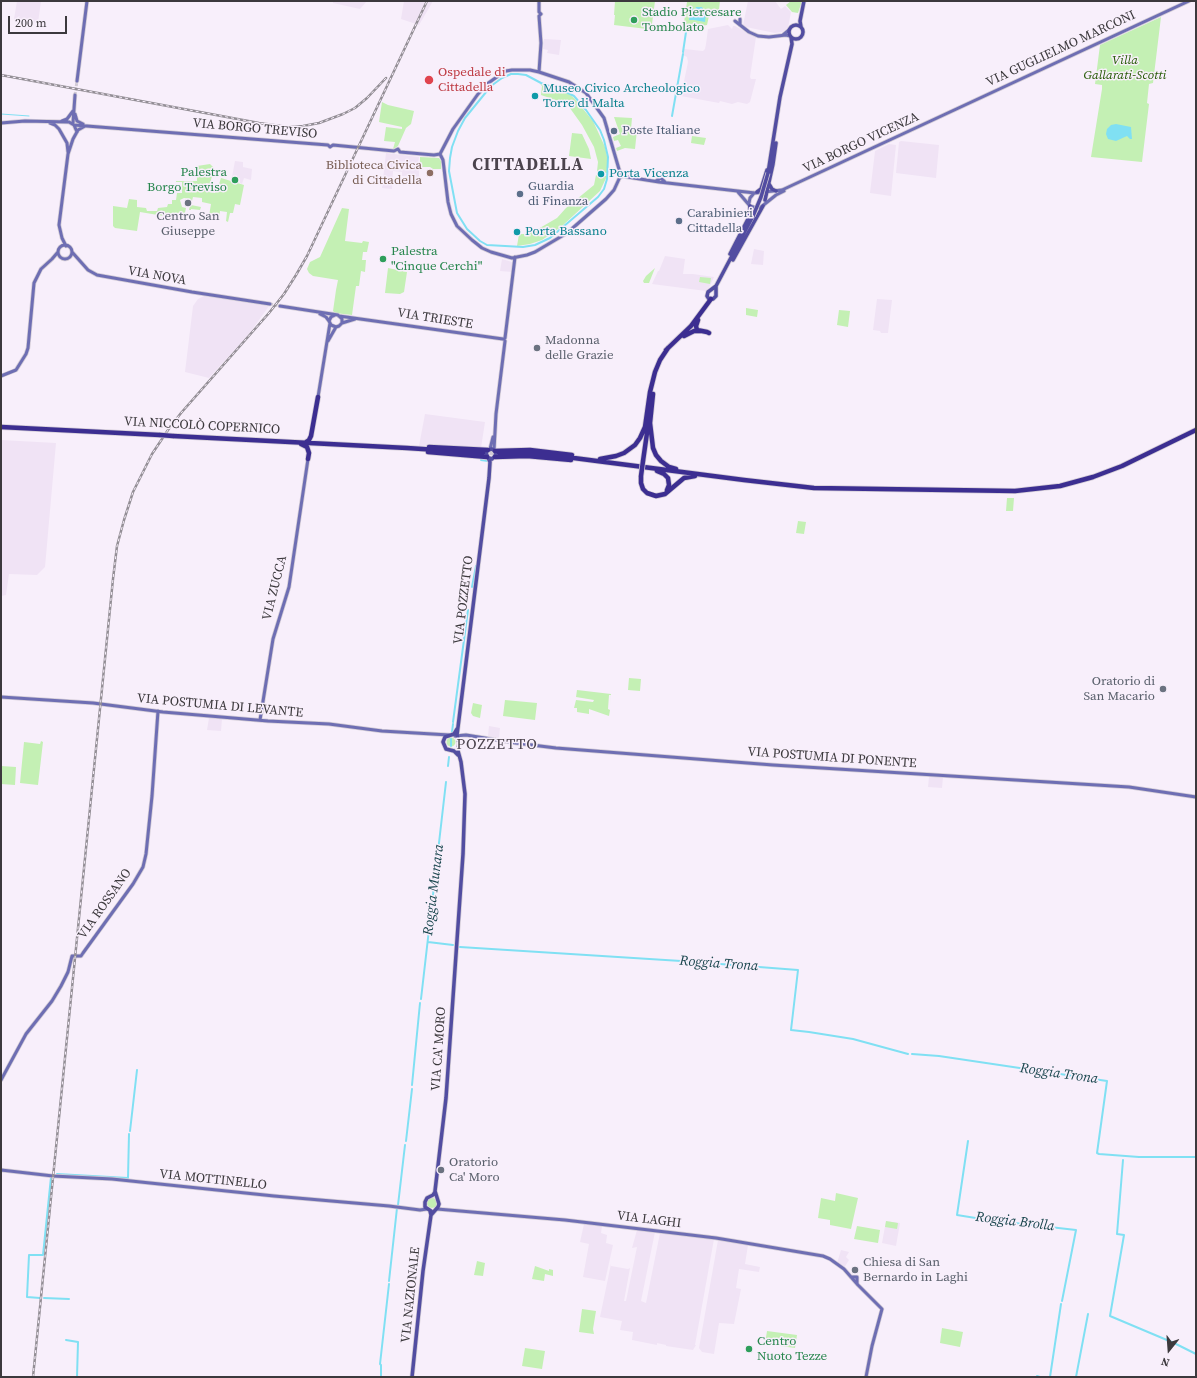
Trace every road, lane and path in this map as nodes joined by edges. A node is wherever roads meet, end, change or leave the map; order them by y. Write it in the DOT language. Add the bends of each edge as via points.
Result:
graph roads {
  1 [pos="87,1"];
  2 [pos="539,1"];
  3 [pos="804,1"];
  4 [pos="1189,1"];
  5 [pos="801,11"];
  6 [pos="740,19"];
  7 [pos="735,22"];
  8 [pos="740,25"];
  9 [pos="794,25"];
  10 [pos="801,28"];
  11 [pos="789,30"];
  12 [pos="781,35"];
  13 [pos="791,37"];
  14 [pos="798,39"];
  15 [pos="789,57"];
  16 [pos="539,72"];
  17 [pos="77,81"];
  18 [pos="75,95"];
  19 [pos="73,111"];
  20 [pos="942,116"];
  21 [pos="43,122"];
  22 [pos="48,122"];
  23 [pos="777,122"];
  24 [pos="1,123"];
  25 [pos="67,123"];
  26 [pos="74,124"];
  27 [pos="85,125"];
  28 [pos="91,126"];
  29 [pos="60,132"];
  30 [pos="75,135"];
  31 [pos="64,138"];
  32 [pos="68,154"];
  33 [pos="440,154"];
  34 [pos="434,155"];
  35 [pos="441,158"];
  36 [pos="621,175"];
  37 [pos="769,184"];
  38 [pos="788,188"];
  39 [pos="735,190"];
  40 [pos="776,191"];
  41 [pos="757,192"];
  42 [pos="768,192"];
  43 [pos="749,204"];
  44 [pos="764,204"];
  45 [pos="61,235"];
  46 [pos="66,246"];
  47 [pos="61,247"];
  48 [pos="58,252"];
  49 [pos="72,252"];
  50 [pos="70,257"];
  51 [pos="515,257"];
  52 [pos="60,258"];
  53 [pos="77,258"];
  54 [pos="49,262"];
  55 [pos="721,277"];
  56 [pos="716,286"];
  57 [pos="713,291"];
  58 [pos="709,298"];
  59 [pos="270,304"];
  60 [pos="280,306"];
  61 [pos="702,310"];
  62 [pos="311,311"];
  63 [pos="337,315"];
  64 [pos="364,319"];
  65 [pos="330,322"];
  66 [pos="342,323"];
  67 [pos="336,327"];
  68 [pos="702,331"];
  69 [pos="709,333"];
  70 [pos="504,340"];
  71 [pos="326,345"];
  72 [pos="669,347"];
  73 [pos="660,355"];
  74 [pos="1,376"];
  75 [pos="654,377"];
  76 [pos="318,396"];
  77 [pos="496,421"];
  78 [pos="1,427"];
  79 [pos="313,430"];
  80 [pos="1196,430"];
  81 [pos="281,442"];
  82 [pos="304,443"];
  83 [pos="319,443"];
  84 [pos="340,444"];
  85 [pos="407,448"];
  86 [pos="489,449"];
  87 [pos="496,451"];
  88 [pos="483,454"];
  89 [pos="488,458"];
  90 [pos="494,458"];
  91 [pos="308,459"];
  92 [pos="585,459"];
  93 [pos="615,463"];
  94 [pos="489,478"];
  95 [pos="722,478"];
  96 [pos="744,480"];
  97 [pos="661,495"];
  98 [pos="1,697"];
  99 [pos="158,711"];
  100 [pos="260,720"];
  101 [pos="459,727"];
  102 [pos="437,734"];
  103 [pos="465,735"];
  104 [pos="455,737"];
  105 [pos="444,740"];
  106 [pos="457,747"];
  107 [pos="452,750"];
  108 [pos="459,756"];
  109 [pos="1196,796"];
  110 [pos="1,1080"];
  111 [pos="1,1170"];
  112 [pos="435,1191"];
  113 [pos="431,1196"];
  114 [pos="437,1199"];
  115 [pos="439,1204"];
  116 [pos="429,1209"];
  117 [pos="443,1209"];
  118 [pos="413,1376"];
  119 [pos="866,1377"];
  1 -- 17 [label="street"];
  2 -- 16 [label="street"];
  3 -- 5 [label="main road"];
  4 -- 20 [label="street, VIA GUGLIELMO MARCONI"];
  5 -- 9 [label="main road"];
  5 -- 10 [label="main road"];
  6 -- 8 [label="street"];
  7 -- 8 [label="street"];
  8 -- 12 [label="street" via="758,36"];
  9 -- 10 [label="main road"];
  9 -- 11 [label="main road"];
  10 -- 14 [label="main road" via="803,34"];
  11 -- 12 [label="street"];
  11 -- 13 [label="main road"];
  12 -- 13 [label="street"];
  13 -- 14 [label="main road"];
  13 -- 15 [label="main road"];
  14 -- 15 [label="main road"];
  15 -- 23 [label="main road"];
  16 -- 33 [label="street" via="506,71 487,84 453,130"];
  16 -- 36 [label="street" via="569,82 589,97 604,118"];
  18 -- 19 [label="street"];
  19 -- 22 [label="street" via="66,120"];
  19 -- 25 [label="street"];
  19 -- 26 [label="street"];
  19 -- 27 [label="street" via="77,121"];
  20 -- 38 [label="street, VIA BORGO VICENZA"];
  21 -- 22 [label="street"];
  21 -- 24 [label="street"];
  21 -- 29 [label="street" via="55,125"];
  22 -- 25 [label="street"];
  23 -- 37 [label="main road"];
  23 -- 41 [label="main road" via="763,184"];
  23 -- 55 [label="main road, bridge" via="761,197"];
  25 -- 26 [label="street"];
  25 -- 29 [label="street" via="62,125"];
  26 -- 27 [label="street, VIA BORGO TREVISO"];
  26 -- 30 [label="street"];
  27 -- 28 [label="street, VIA BORGO TREVISO"];
  28 -- 30 [label="street" via="80,128"];
  28 -- 34 [label="street, VIA BORGO TREVISO" via="328,145 331,142 333,145 394,151 397,154 400,152"];
  29 -- 31 [label="street"];
  30 -- 31 [label="street" via="69,139"];
  30 -- 32 [label="street, VIA NOVA"];
  31 -- 32 [label="street, VIA NOVA"];
  32 -- 45 [label="street, VIA NOVA" via="59,225"];
  33 -- 34 [label="street, VIA BORGO TREVISO"];
  33 -- 35 [label="street"];
  34 -- 35 [label="street, VIA BORGO TREVISO"];
  35 -- 51 [label="street" via="448,202 457,226 482,248 496,254"];
  36 -- 39 [label="street, VIA BORGO VICENZA"];
  36 -- 51 [label="street" via="614,190 567,232 535,252"];
  37 -- 40 [label="main road"];
  37 -- 42 [label="main road"];
  38 -- 40 [label="street, VIA BORGO VICENZA"];
  38 -- 44 [label="street, VIA BORGO VICENZA"];
  39 -- 41 [label="street, VIA BORGO VICENZA"];
  39 -- 43 [label="street"];
  40 -- 42 [label="street, VIA BORGO VICENZA"];
  41 -- 42 [label="street, VIA BORGO VICENZA"];
  41 -- 43 [label="street" via="750,198"];
  41 -- 44 [label="street" via="764,196"];
  42 -- 44 [label="main road"];
  43 -- 44 [label="street" via="756,208"];
  43 -- 55 [label="main road" via="749,219"];
  44 -- 56 [label="main road"];
  45 -- 46 [label="street, VIA NOVA"];
  45 -- 47 [label="street, VIA NOVA"];
  46 -- 47 [label="street"];
  46 -- 49 [label="street, VIA NOVA" via="70,247"];
  47 -- 48 [label="street"];
  48 -- 52 [label="street"];
  48 -- 54 [label="street"];
  49 -- 50 [label="street"];
  49 -- 53 [label="street, VIA NOVA"];
  50 -- 52 [label="street"];
  50 -- 53 [label="street"];
  51 -- 70 [label="street"];
  52 -- 54 [label="street"];
  53 -- 59 [label="street, VIA NOVA" via="88,270 97,275"];
  54 -- 74 [label="street" via="41,269 34,284 26,354 16,370"];
  55 -- 56 [label="main road"];
  56 -- 57 [label="main road"];
  57 -- 58 [label="main road" via="707,293"];
  57 -- 58 [label="main road" via="715,297"];
  58 -- 61 [label="highway"];
  60 -- 62 [label="street, VIA TRIESTE"];
  61 -- 68 [label="highway" via="696,326"];
  61 -- 72 [label="highway" via="691,326"];
  62 -- 63 [label="street, VIA TRIESTE"];
  62 -- 65 [label="street" via="322,314"];
  63 -- 64 [label="street, VIA TRIESTE"];
  63 -- 65 [label="street" via="330,317"];
  63 -- 66 [label="street" via="342,319"];
  64 -- 66 [label="street, VIA TRIESTE"];
  64 -- 70 [label="street, VIA TRIESTE"];
  65 -- 67 [label="street"];
  65 -- 71 [label="street"];
  66 -- 67 [label="street"];
  67 -- 71 [label="street"];
  68 -- 69 [label="highway"];
  68 -- 72 [label="highway" via="687,334"];
  70 -- 77 [label="street"];
  71 -- 76 [label="street"];
  72 -- 73 [label="highway"];
  72 -- 75 [label="highway" via="660,360"];
  75 -- 92 [label="highway" via="645,427 637,442 628,451 616,456"];
  75 -- 95 [label="highway" via="650,426 656,455 674,469"];
  75 -- 97 [label="highway, bridge" via="641,483 645,491"];
  76 -- 79 [label="highway"];
  77 -- 86 [label="street"];
  77 -- 87 [label="street"];
  78 -- 81 [label="highway, VIA NICCOLÒ COPERNICO, bridge"];
  79 -- 82 [label="highway" via="310,439"];
  79 -- 84 [label="highway" via="316,440"];
  80 -- 96 [label="highway" via="1108,472 1042,489 834,489"];
  81 -- 82 [label="highway, VIA NICCOLÒ COPERNICO"];
  81 -- 91 [label="highway" via="306,446"];
  82 -- 83 [label="highway, VIA NICCOLÒ COPERNICO"];
  83 -- 84 [label="highway, VIA NICCOLÒ COPERNICO"];
  83 -- 91 [label="highway" via="311,447"];
  84 -- 85 [label="highway, VIA NICCOLÒ COPERNICO"];
  85 -- 86 [label="highway"];
  85 -- 88 [label="highway"];
  85 -- 89 [label="highway" via="438,454"];
  86 -- 87 [label="main road"];
  86 -- 89 [label="main road" via="486,453"];
  87 -- 90 [label="main road"];
  87 -- 92 [label="highway"];
  87 -- 92 [label="highway" via="544,451 566,453"];
  89 -- 90 [label="main road"];
  89 -- 94 [label="main road, VIA POZZETTO"];
  90 -- 92 [label="highway" via="523,456"];
  90 -- 94 [label="main road, VIA POZZETTO"];
  91 -- 100 [label="street, VIA ZUCCA" via="289,586 273,639"];
  92 -- 93 [label="highway"];
  93 -- 95 [label="highway"];
  93 -- 97 [label="highway" via="664,474 669,485"];
  94 -- 101 [label="main road, VIA POZZETTO"];
  95 -- 96 [label="highway"];
  96 -- 97 [label="highway" via="687,477"];
  98 -- 99 [label="street, VIA POSTUMIA DI LEVANTE" via="94,703"];
  99 -- 100 [label="street, VIA POSTUMIA DI LEVANTE"];
  99 -- 110 [label="street, VIA ROSSANO" via="152,796 143,867 134,884 81,956 72,956 61,986 26,1034"];
  100 -- 102 [label="street, VIA POSTUMIA DI LEVANTE"];
  101 -- 103 [label="street"];
  101 -- 104 [label="main road, VIA POZZETTO"];
  102 -- 104 [label="street, VIA POSTUMIA DI LEVANTE"];
  102 -- 105 [label="street"];
  103 -- 104 [label="street"];
  103 -- 109 [label="street, VIA POSTUMIA DI PONENTE" via="556,748 773,765 1129,787"];
  104 -- 105 [label="main road, VIA POZZETTO"];
  104 -- 106 [label="main road, VIA POZZETTO"];
  105 -- 107 [label="main road" via="445,747"];
  106 -- 107 [label="main road"];
  106 -- 108 [label="main road"];
  107 -- 108 [label="main road"];
  108 -- 112 [label="main road, VIA CA' MORO" via="466,802 446,1093"];
  111 -- 116 [label="street, VIA MOTTINELLO"];
  112 -- 113 [label="main road"];
  112 -- 114 [label="main road, VIA CA' MORO"];
  113 -- 114 [label="main road"];
  113 -- 116 [label="main road" via="425,1200"];
  114 -- 115 [label="main road, VIA CA' MORO"];
  115 -- 116 [label="main road"];
  115 -- 117 [label="street"];
  116 -- 117 [label="street, VIA LAGHI"];
  116 -- 118 [label="main road, VIA NAZIONALE" via="431,1215"];
  117 -- 119 [label="street, VIA LAGHI" via="530,1216 716,1238 811,1253 830,1259 844,1269 882,1309"];
}
